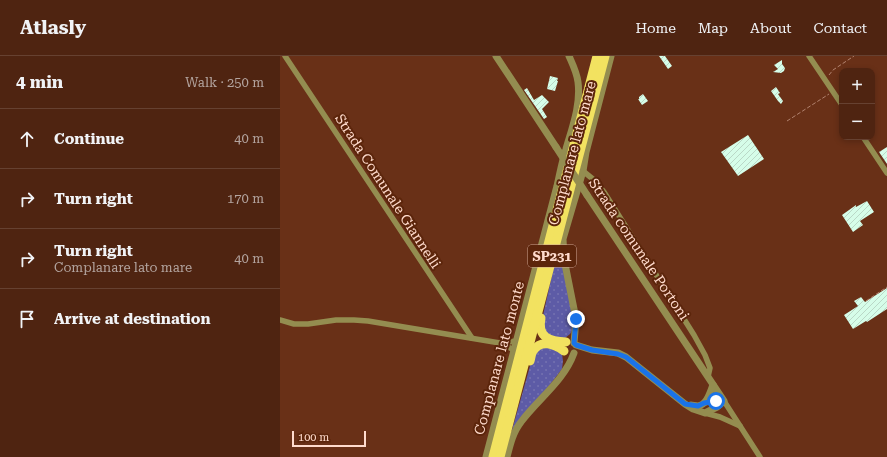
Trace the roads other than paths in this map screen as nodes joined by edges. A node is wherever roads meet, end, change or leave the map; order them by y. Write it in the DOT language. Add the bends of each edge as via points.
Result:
graph roads {
  1 [pos="285,56"];
  2 [pos="569,56"];
  3 [pos="594,56"];
  4 [pos="597,56"];
  5 [pos="605,56"];
  6 [pos="611,56"];
  7 [pos="809,56"];
  8 [pos="499,58"];
  9 [pos="590,84"];
  10 [pos="841,104"];
  11 [pos="865,140"];
  12 [pos="583,171"];
  13 [pos="887,173"];
  14 [pos="547,276"];
  15 [pos="280,320"];
  16 [pos="472,338"];
  17 [pos="516,341"];
  18 [pos="500,343"];
  19 [pos="570,347"];
  20 [pos="514,350"];
  21 [pos="708,377"];
  22 [pos="713,385"];
  23 [pos="516,395"];
  24 [pos="724,401"];
  25 [pos="704,403"];
  26 [pos="685,404"];
  27 [pos="705,413"];
  28 [pos="740,426"];
  29 [pos="486,457"];
  30 [pos="493,457"];
  31 [pos="500,457"];
  32 [pos="507,457"];
  33 [pos="760,457"];
  1 -- 16 [label="street, Strada Comunale Giannelli"];
  2 -- 17 [label="street, Complanare lato monte" via="578,80 577,104"];
  3 -- 9 [label="highway"];
  4 -- 9 [label="highway, SP231"];
  5 -- 14 [label="highway, SP231"];
  6 -- 12 [label="street, Complanare lato mare"];
  7 -- 10 [label="street"];
  8 -- 21 [label="street, Strada comunale Portoni, bridge"];
  9 -- 30 [label="highway, SP231"];
  11 -- 13 [label="street"];
  12 -- 19 [label="street, Complanare lato mare" via="563,243 576,319 576,329"];
  12 -- 21 [label="street" via="604,192 687,322 710,368"];
  14 -- 19 [label="highway" via="548,290 539,325 544,336"];
  14 -- 23 [label="highway, SP231"];
  15 -- 16 [label="street" via="294,324 336,320 368,321"];
  16 -- 18 [label="street"];
  17 -- 18 [label="street"];
  17 -- 20 [label="street, Complanare lato monte"];
  18 -- 20 [label="street"];
  19 -- 23 [label="highway" via="551,344 538,346 532,352 523,385"];
  19 -- 26 [label="street" via="626,357"];
  19 -- 32 [label="street, Complanare lato mare" via="560,378 520,423 512,437"];
  20 -- 29 [label="street, Complanare lato monte"];
  21 -- 22 [label="street, Strada comunale Portoni"];
  22 -- 24 [label="street, Strada comunale Portoni"];
  22 -- 25 [label="street"];
  23 -- 31 [label="highway, SP231"];
  24 -- 25 [label="street"];
  24 -- 27 [label="street"];
  24 -- 28 [label="street, Strada comunale Portoni"];
  25 -- 26 [label="street" via="698,406"];
  26 -- 27 [label="street"];
  27 -- 28 [label="street"];
  28 -- 33 [label="street, Strada comunale Portoni"];
}
